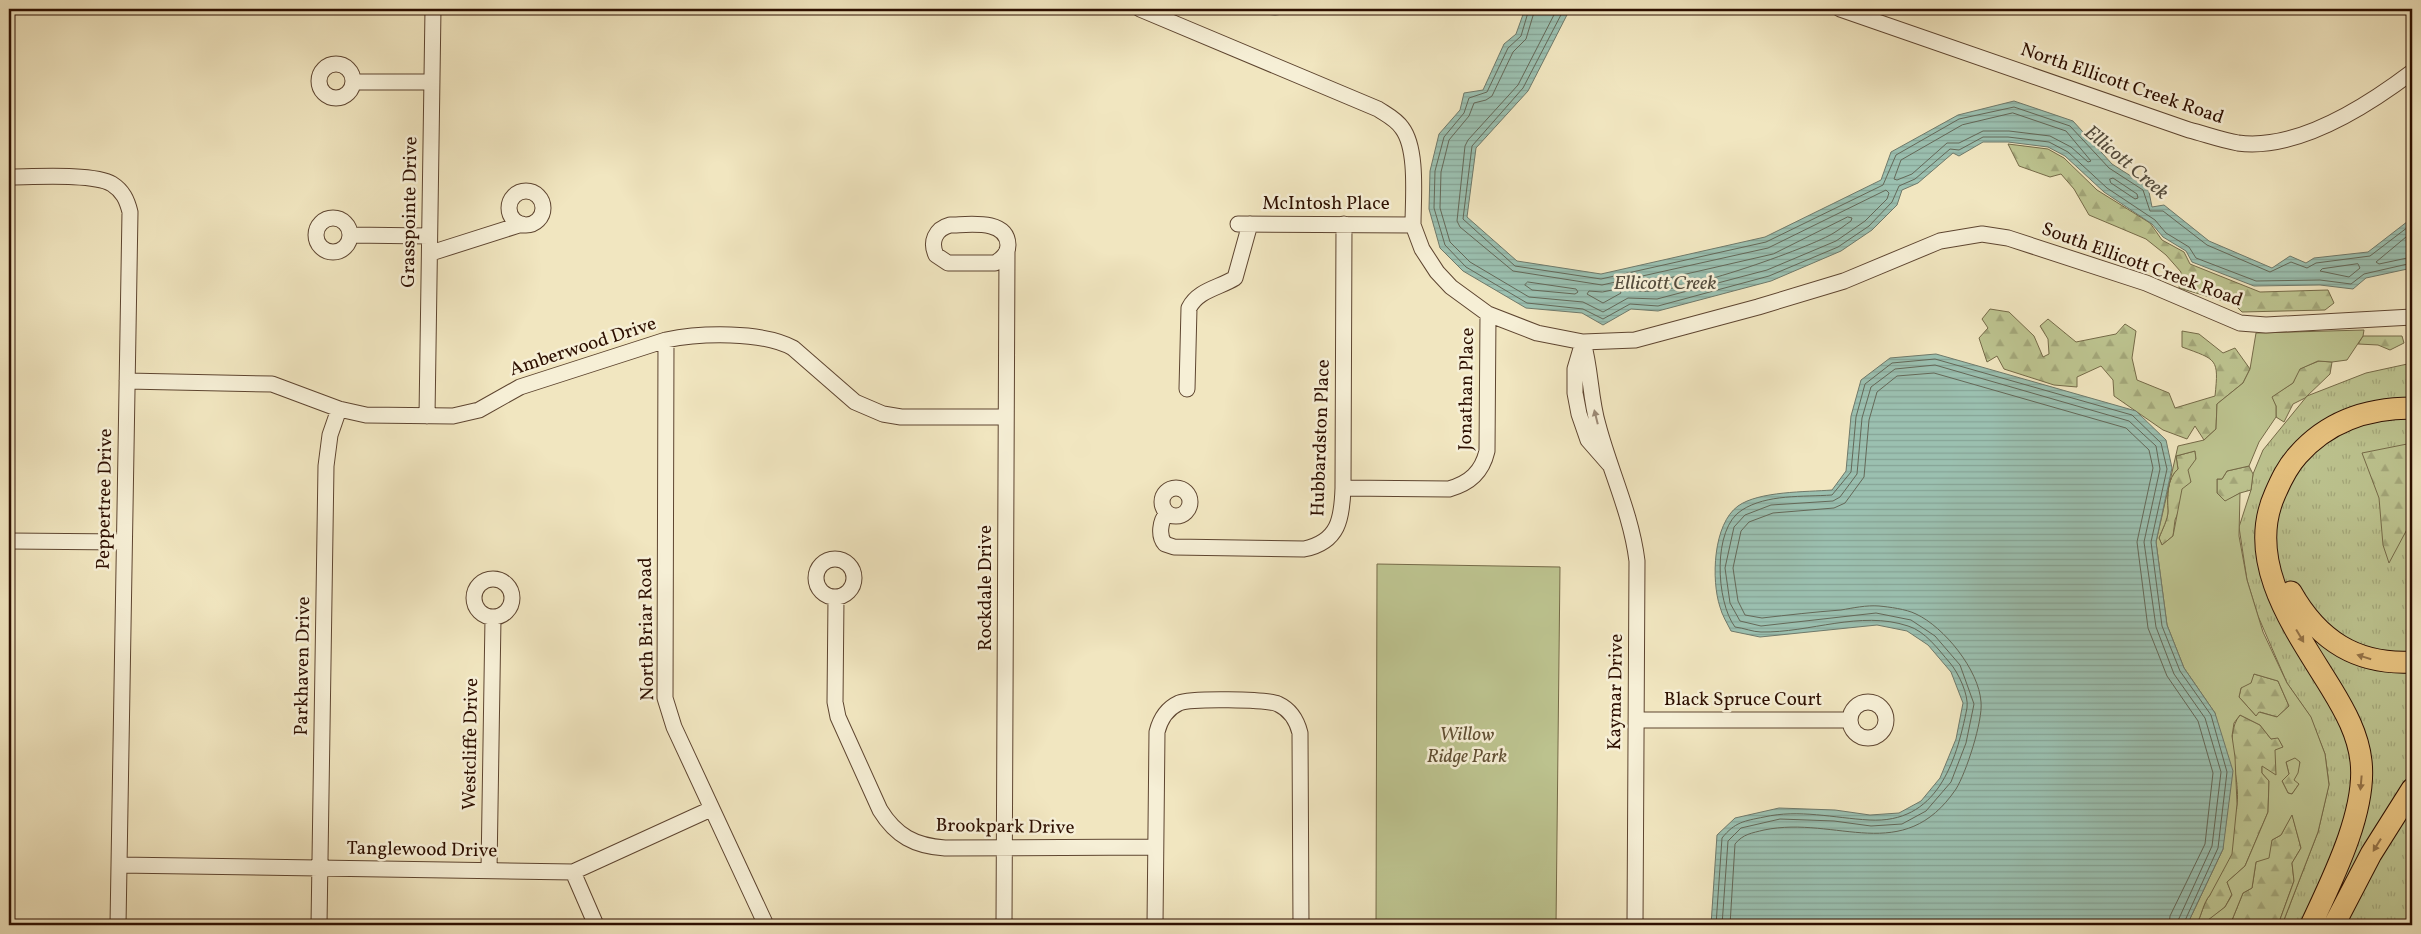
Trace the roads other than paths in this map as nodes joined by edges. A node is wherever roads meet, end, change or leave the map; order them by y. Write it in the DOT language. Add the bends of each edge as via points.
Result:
graph roads {
  1 [pos="433,9"];
  2 [pos="1140,9"];
  3 [pos="1840,9"];
  4 [pos="2412,72"];
  5 [pos="353,82"];
  6 [pos="432,82"];
  7 [pos="9,177"];
  8 [pos="522,224"];
  9 [pos="1344,224"];
  10 [pos="1413,225"];
  11 [pos="350,235"];
  12 [pos="429,236"];
  13 [pos="1007,250"];
  14 [pos="431,253"];
  15 [pos="1488,314"];
  16 [pos="2412,317"];
  17 [pos="666,340"];
  18 [pos="1583,342"];
  19 [pos="127,381"];
  20 [pos="1187,388"];
  21 [pos="2412,408"];
  22 [pos="339,409"];
  23 [pos="426,416"];
  24 [pos="1006,417"];
  25 [pos="2412,421"];
  26 [pos="1343,488"];
  27 [pos="1167,513"];
  28 [pos="9,541"];
  29 [pos="124,542"];
  30 [pos="836,598"];
  31 [pos="493,618"];
  32 [pos="2412,662"];
  33 [pos="1636,720"];
  34 [pos="1850,720"];
  35 [pos="2412,789"];
  36 [pos="712,809"];
  37 [pos="1005,847"];
  38 [pos="1155,847"];
  39 [pos="119,865"];
  40 [pos="320,868"];
  41 [pos="489,870"];
  42 [pos="573,872"];
  43 [pos="118,925"];
  44 [pos="319,925"];
  45 [pos="596,925"];
  46 [pos="766,925"];
  47 [pos="1004,925"];
  48 [pos="1155,925"];
  49 [pos="1301,925"];
  50 [pos="1635,925"];
  51 [pos="2311,925"];
  52 [pos="2334,925"];
  1 -- 6 [label="street, Grasspointe Drive"];
  2 -- 10 [label="street, South Ellicott Creek Road" via="1378,109 1394,119 1410,143"];
  3 -- 4 [label="street, North Ellicott Creek Road" via="2189,130 2238,143 2301,134 2338,121 2376,99"];
  5 -- 6 [label="street"];
  6 -- 12 [label="street, Grasspointe Drive"];
  7 -- 19 [label="street, Peppertree Drive" via="103,180 126,197 130,212"];
  8 -- 14 [label="street"];
  9 -- 10 [label="street, McIntosh Place"];
  9 -- 20 [label="street, McIntosh Place" via="1244,224 1235,278 1200,294 1189,308"];
  9 -- 26 [label="street, Hubbardston Place"];
  10 -- 15 [label="street, South Ellicott Creek Road" via="1436,272"];
  11 -- 12 [label="street"];
  12 -- 14 [label="street, Grasspointe Drive"];
  13 -- 13 [label="street, Rockdale Drive" via="994,263 948,263 936,255 933,242 944,226 994,226 1004,233"];
  13 -- 24 [label="street, Rockdale Drive"];
  14 -- 23 [label="street, Grasspointe Drive"];
  15 -- 18 [label="street, South Ellicott Creek Road" via="1537,333"];
  15 -- 26 [label="street, Jonathan Place" via="1487,451 1477,474 1461,486 1450,489"];
  16 -- 18 [label="street, South Ellicott Creek Road" via="2266,325 2240,323 2146,283 2008,238 1982,234 1940,242 1844,281 1758,307 1635,340"];
  17 -- 23 [label="street, Amberwood Drive" via="520,387 467,414"];
  17 -- 24 [label="street, Amberwood Drive" via="685,336 766,338 782,342 855,402 883,414 902,417"];
  17 -- 36 [label="street, North Briar Road" via="665,698 674,727"];
  18 -- 33 [label="street, Kaymar Drive" via="1590,368 1592,402 1609,464 1628,513 1637,561"];
  19 -- 22 [label="street, Amberwood Drive" via="272,384"];
  19 -- 29 [label="street, Peppertree Drive"];
  21 -- 51 [label="highway, one-way" via="2372,410 2316,437 2284,474 2267,520 2268,563 2279,597 2354,731 2361,759 2362,784 2356,816"];
  22 -- 23 [label="street, Amberwood Drive" via="366,415"];
  22 -- 40 [label="street, Parkhaven Drive" via="330,435 326,466"];
  24 -- 37 [label="street, Rockdale Drive"];
  32 -- 25 [label="highway, one-way" via="2380,662 2357,655 2312,625 2291,592 2281,561 2280,538 2281,520 2290,493 2306,467 2322,450 2339,437 2369,425"];
  26 -- 27 [label="street, Hubbardston Place" via="1339,525 1324,541 1304,548 1168,546 1161,538 1162,518"];
  28 -- 29 [label="street"];
  29 -- 39 [label="street, Peppertree Drive"];
  30 -- 37 [label="street, Brookpark Drive" via="835,702 838,717 888,822 906,839 931,847"];
  31 -- 41 [label="street, Westcliffe Drive"];
  33 -- 34 [label="street, Black Spruce Court"];
  33 -- 50 [label="street, Kaymar Drive"];
  35 -- 52 [label="highway, one-way" via="2371,854"];
  36 -- 42 [label="street, Tanglewood Drive"];
  36 -- 46 [label="street, North Briar Road"];
  37 -- 38 [label="street, Brookpark Drive"];
  37 -- 47 [label="street, Rockdale Drive"];
  38 -- 48 [label="street"];
  38 -- 49 [label="street" via="1156,732 1164,715 1171,708 1188,701 1265,701 1278,704 1293,715 1300,734"];
  39 -- 40 [label="street, Tanglewood Drive"];
  39 -- 43 [label="street, Peppertree Drive"];
  40 -- 41 [label="street, Tanglewood Drive"];
  40 -- 44 [label="street, Parkhaven Drive"];
  41 -- 42 [label="street, Tanglewood Drive"];
  42 -- 45 [label="street"];
}
